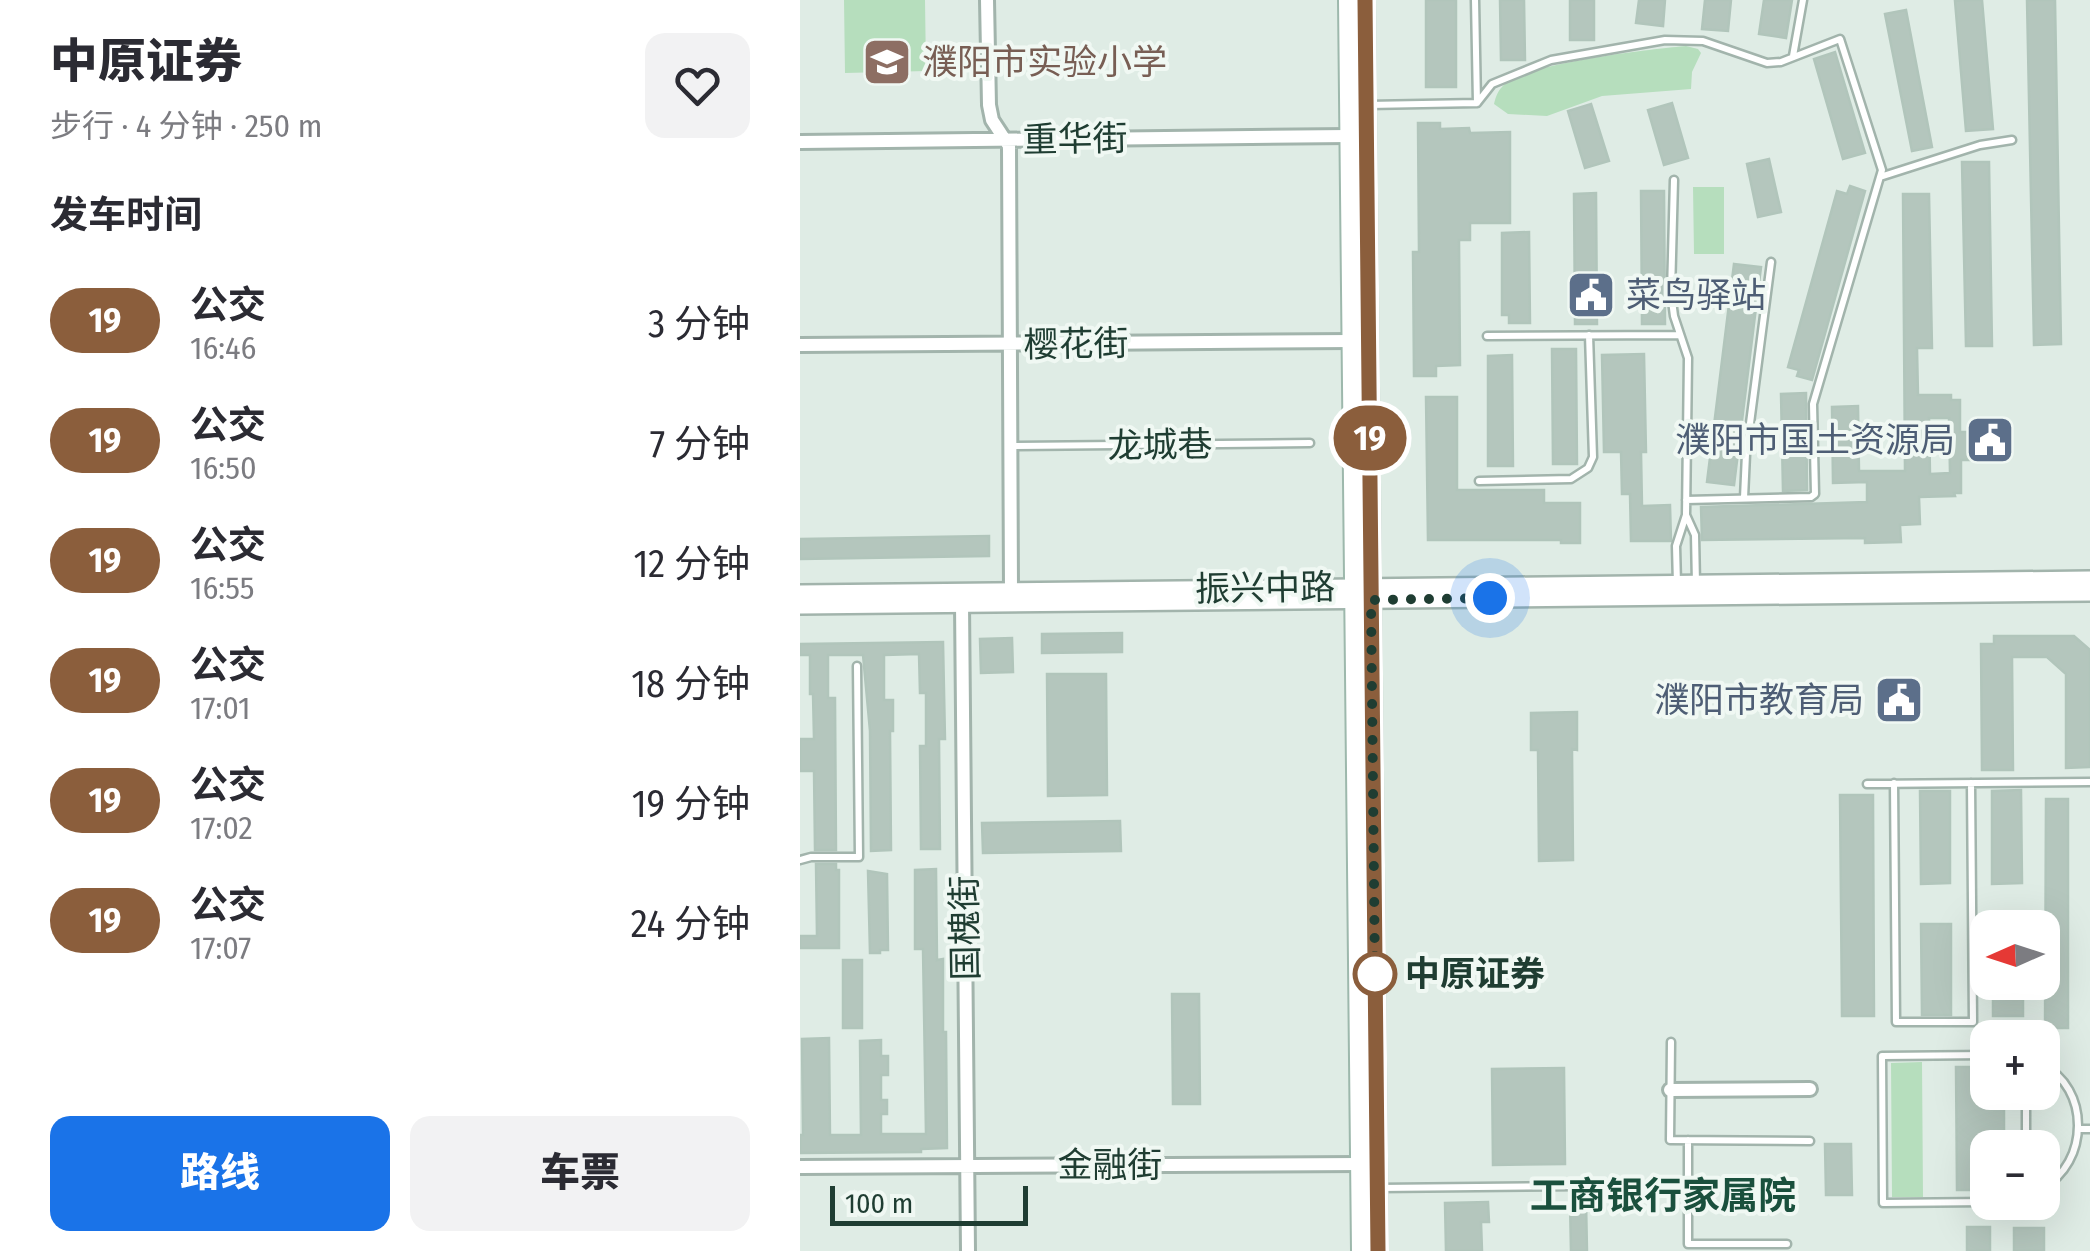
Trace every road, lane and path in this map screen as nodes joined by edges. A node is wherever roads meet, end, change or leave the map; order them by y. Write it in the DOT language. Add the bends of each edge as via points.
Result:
graph roads {
  1 [pos="987,0"];
  2 [pos="1348,0"];
  3 [pos="1366,0"];
  4 [pos="1474,0"];
  5 [pos="1803,0"];
  6 [pos="1792,57"];
  7 [pos="1477,102"];
  8 [pos="1367,105"];
  9 [pos="1350,136"];
  10 [pos="1007,140"];
  11 [pos="2012,140"];
  12 [pos="800,142"];
  13 [pos="1880,177"];
  14 [pos="1674,180"];
  15 [pos="1771,262"];
  16 [pos="1589,335"];
  17 [pos="1679,335"];
  18 [pos="1487,336"];
  19 [pos="1352,341"];
  20 [pos="800,345"];
  21 [pos="1010,345"];
  22 [pos="1310,443"];
  23 [pos="1011,446"];
  24 [pos="1479,481"];
  25 [pos="1744,498"];
  26 [pos="1686,500"];
  27 [pos="1686,515"];
  28 [pos="2090,579"];
  29 [pos="1677,585"];
  30 [pos="1696,585"];
  31 [pos="1012,590"];
  32 [pos="800,592"];
  33 [pos="1363,593"];
  34 [pos="2090,593"];
  35 [pos="962,604"];
  36 [pos="800,606"];
  37 [pos="857,666"];
  38 [pos="2090,782"];
  39 [pos="1894,783"];
  40 [pos="1971,783"];
  41 [pos="1868,784"];
  42 [pos="800,860"];
  43 [pos="1670,1042"];
  44 [pos="1970,1055"];
  45 [pos="2060,1073"];
  46 [pos="1810,1088"];
  47 [pos="1670,1090"];
  48 [pos="2080,1129"];
  49 [pos="2090,1129"];
  50 [pos="1688,1140"];
  51 [pos="1810,1141"];
  52 [pos="1360,1164"];
  53 [pos="800,1166"];
  54 [pos="968,1166"];
  55 [pos="2060,1178"];
  56 [pos="1577,1186"];
  57 [pos="1378,1188"];
  58 [pos="1970,1202"];
  59 [pos="1787,1244"];
  60 [pos="968,1251"];
  61 [pos="1361,1251"];
  62 [pos="1378,1251"];
  1 -- 10 [label="street" via="989,105"];
  2 -- 9 [label="main road"];
  3 -- 8 [label="main road"];
  4 -- 7 [label="lane"];
  5 -- 6 [label="lane"];
  6 -- 7 [label="lane" via="1767,63 1703,41 1665,40 1551,60 1492,84"];
  6 -- 13 [label="lane" via="1840,38"];
  7 -- 8 [label="lane"];
  8 -- 33 [label="main road"];
  9 -- 10 [label="street, 重华街"];
  9 -- 19 [label="main road"];
  10 -- 12 [label="street, 重华街"];
  10 -- 21 [label="street"];
  11 -- 13 [label="lane"];
  13 -- 25 [label="lane" via="1814,399 1815,494"];
  14 -- 17 [label="lane" via="1671,293"];
  15 -- 25 [label="lane"];
  16 -- 17 [label="lane"];
  16 -- 18 [label="lane"];
  16 -- 24 [label="lane" via="1588,468 1572,479"];
  17 -- 26 [label="lane" via="1688,358"];
  19 -- 21 [label="street, 樱花街"];
  19 -- 33 [label="main road"];
  20 -- 21 [label="street, 樱花街"];
  21 -- 23 [label="street"];
  22 -- 23 [label="lane, 龙城巷"];
  23 -- 31 [label="street"];
  25 -- 26 [label="lane"];
  26 -- 27 [label="lane"];
  27 -- 29 [label="lane" via="1676,546"];
  27 -- 30 [label="lane" via="1694,535"];
  28 -- 30 [label="street, 振兴中路"];
  29 -- 30 [label="street, 振兴中路"];
  29 -- 33 [label="street, 振兴中路"];
  31 -- 32 [label="street, 振兴中路"];
  31 -- 33 [label="street, 振兴中路"];
  33 -- 34 [label="street, 振兴中路"];
  33 -- 35 [label="street, 振兴中路"];
  33 -- 52 [label="main road"];
  33 -- 57 [label="main road"];
  35 -- 36 [label="street, 振兴中路"];
  35 -- 54 [label="street, 国槐街"];
  37 -- 42 [label="lane" via="859,857"];
  38 -- 40 [label="lane"];
  39 -- 40 [label="lane"];
  39 -- 40 [label="lane" via="1896,1022 1973,1022"];
  39 -- 41 [label="lane"];
  43 -- 47 [label="lane"];
  44 -- 58 [label="lane" via="1882,1056 1882,1074 1883,1203"];
  45 -- 48 [label="lane" via="2079,1098"];
  46 -- 47 [label="street"];
  47 -- 50 [label="lane" via="1670,1140"];
  48 -- 49 [label="lane"];
  48 -- 55 [label="lane" via="2074,1162"];
  50 -- 51 [label="lane"];
  50 -- 59 [label="lane" via="1688,1244"];
  52 -- 54 [label="street, 金融街"];
  52 -- 61 [label="main road"];
  53 -- 54 [label="street, 金融街"];
  54 -- 60 [label="street, 国槐街"];
  56 -- 57 [label="lane"];
  57 -- 62 [label="main road"];
}
